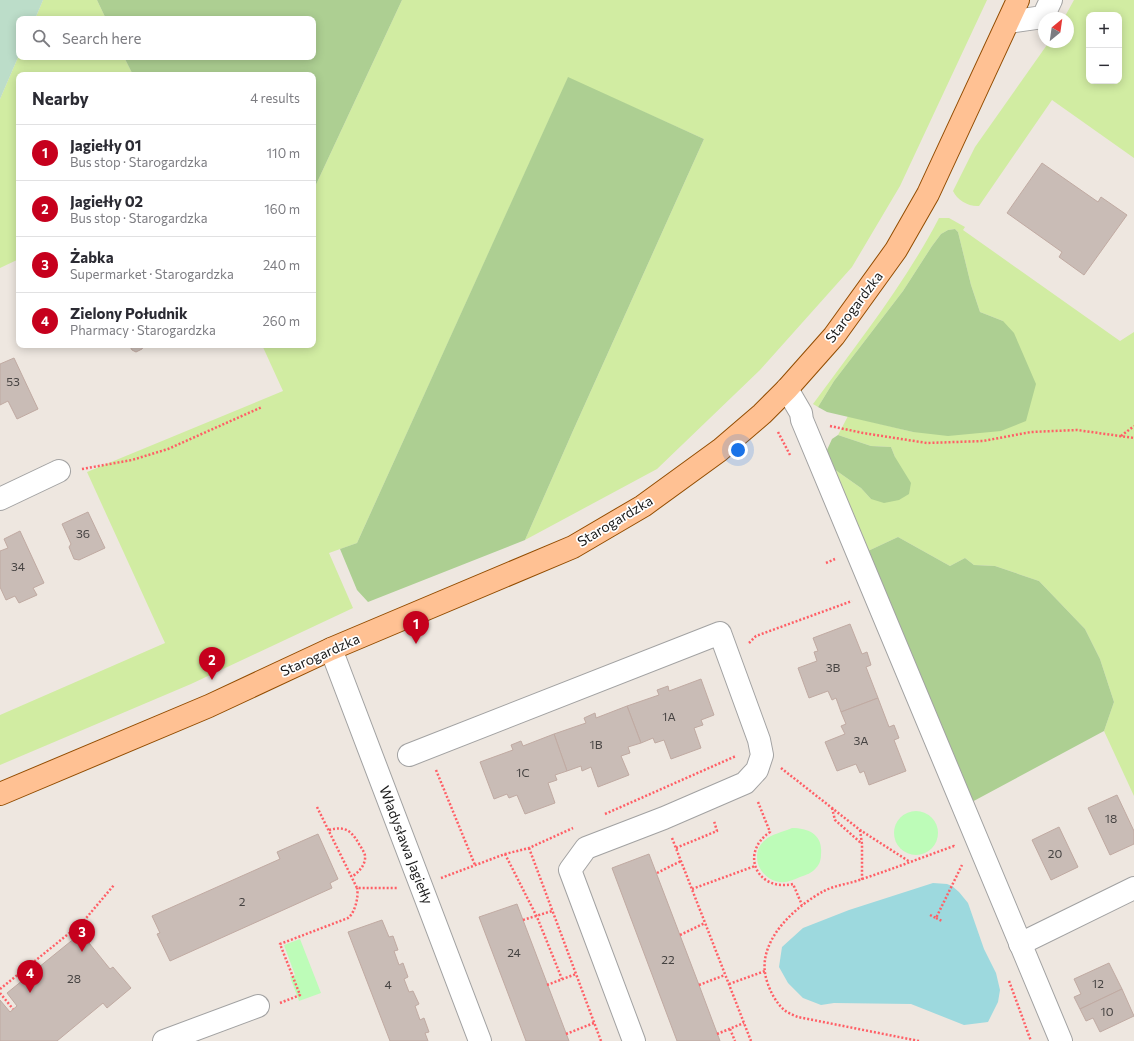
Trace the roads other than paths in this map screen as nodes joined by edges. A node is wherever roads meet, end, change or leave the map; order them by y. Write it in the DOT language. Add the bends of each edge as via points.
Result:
graph roads {
  1 [pos="1018,0"];
  2 [pos="1051,0"];
  3 [pos="1008,22"];
  4 [pos="787,389"];
  5 [pos="59,471"];
  6 [pos="0,499"];
  7 [pos="331,649"];
  8 [pos="409,755"];
  9 [pos="0,794"];
  10 [pos="1134,888"];
  11 [pos="1020,944"];
  12 [pos="258,1006"];
  13 [pos="173,1039"];
  14 [pos="480,1041"];
  15 [pos="634,1041"];
  16 [pos="1061,1041"];
  1 -- 3 [label="main road, Starogardzka"];
  2 -- 3 [label="street" via="1043,18"];
  3 -- 4 [label="main road, Starogardzka" via="928,194 896,250 834,336"];
  4 -- 7 [label="main road, Starogardzka" via="720,450 677,482 643,506 572,547"];
  4 -- 11 [label="street" via="801,413"];
  5 -- 6 [label="street"];
  7 -- 9 [label="main road, Starogardzka" via="209,706"];
  7 -- 14 [label="street, Władysława Jagiełły"];
  8 -- 15 [label="street" via="720,633 759,740 762,755 757,770 745,783 586,848 570,870"];
  10 -- 11 [label="street"];
  11 -- 16 [label="street"];
  12 -- 13 [label="street"];
}
